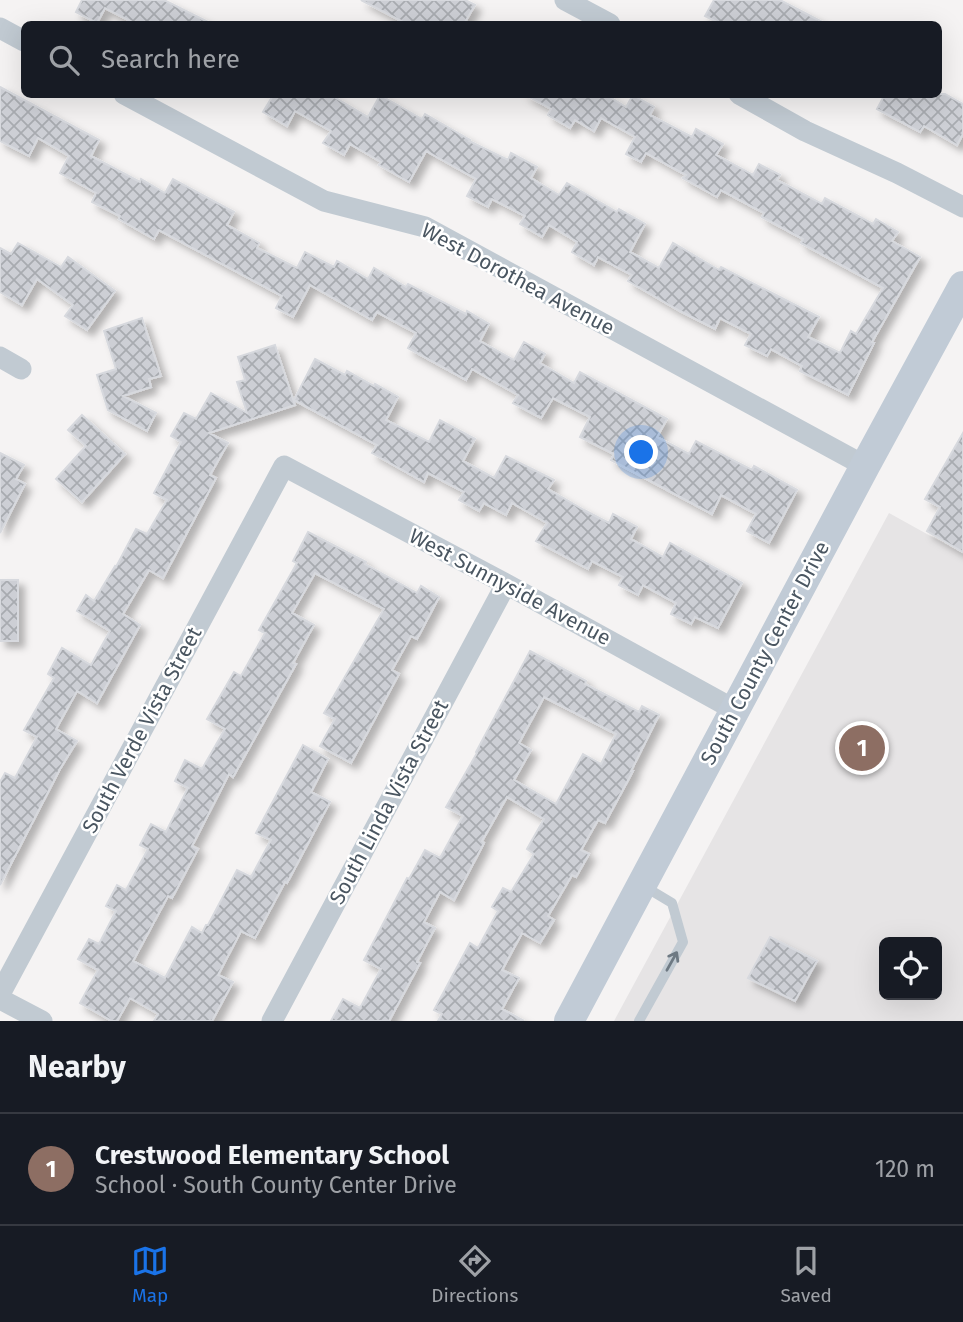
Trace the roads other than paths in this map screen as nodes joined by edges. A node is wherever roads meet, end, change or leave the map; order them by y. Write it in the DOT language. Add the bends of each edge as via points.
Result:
graph roads {
  1 [pos="565,0"];
  2 [pos="604,21"];
  3 [pos="0,28"];
  4 [pos="21,39"];
  5 [pos="131,98"];
  6 [pos="745,98"];
  7 [pos="963,207"];
  8 [pos="963,286"];
  9 [pos="0,357"];
  10 [pos="21,369"];
  11 [pos="284,466"];
  12 [pos="865,466"];
  13 [pos="506,583"];
  14 [pos="736,710"];
  15 [pos="642,885"];
  16 [pos="0,996"];
  17 [pos="571,1020"];
  18 [pos="42,1021"];
  19 [pos="272,1021"];
  20 [pos="639,1021"];
  1 -- 2 [label="street"];
  3 -- 4 [label="street"];
  5 -- 12 [label="street, West Dorothea Avenue" via="324,201 425,227"];
  6 -- 7 [label="street"];
  8 -- 12 [label="street, South County Center Drive"];
  9 -- 10 [label="street"];
  11 -- 13 [label="street, West Sunnyside Avenue"];
  11 -- 16 [label="street, South Verde Vista Street"];
  12 -- 14 [label="street, South County Center Drive"];
  13 -- 14 [label="street, West Sunnyside Avenue"];
  13 -- 19 [label="street, South Linda Vista Street"];
  14 -- 15 [label="street, South County Center Drive"];
  15 -- 17 [label="street, South County Center Drive"];
  20 -- 15 [label="lane, one-way" via="683,942 672,903"];
  16 -- 18 [label="street"];
}
